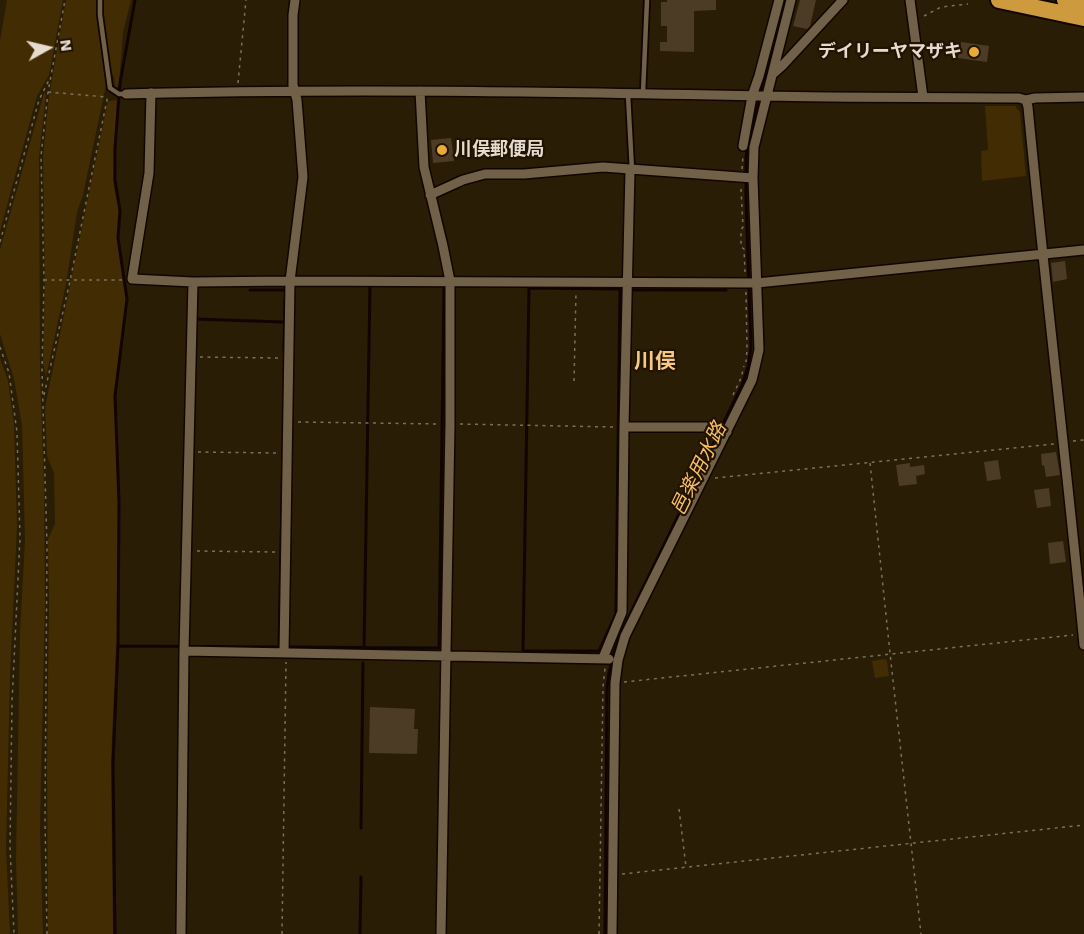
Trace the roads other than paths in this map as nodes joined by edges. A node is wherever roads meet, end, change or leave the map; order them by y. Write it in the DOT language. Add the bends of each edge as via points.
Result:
graph roads {
  1 [pos="100,0"];
  2 [pos="295,0"];
  3 [pos="647,0"];
  4 [pos="779,0"];
  5 [pos="791,0"];
  6 [pos="843,0"];
  7 [pos="910,0"];
  8 [pos="999,0"];
  9 [pos="1065,0"];
  10 [pos="1084,4"];
  11 [pos="1084,18"];
  12 [pos="772,75"];
  13 [pos="295,91"];
  14 [pos="420,91"];
  15 [pos="151,93"];
  16 [pos="628,93"];
  17 [pos="643,93"];
  18 [pos="126,94"];
  19 [pos="752,96"];
  20 [pos="766,96"];
  21 [pos="923,97"];
  22 [pos="1084,98"];
  23 [pos="1026,100"];
  24 [pos="743,146"];
  25 [pos="631,170"];
  26 [pos="753,178"];
  27 [pos="430,195"];
  28 [pos="1084,250"];
  29 [pos="1042,254"];
  30 [pos="290,281"];
  31 [pos="450,281"];
  32 [pos="193,282"];
  33 [pos="627,282"];
  34 [pos="757,283"];
  35 [pos="624,427"];
  36 [pos="727,432"];
  37 [pos="1083,634"];
  38 [pos="1084,645"];
  39 [pos="184,651"];
  40 [pos="285,653"];
  41 [pos="445,655"];
  42 [pos="605,658"];
  43 [pos="618,660"];
  44 [pos="182,934"];
  45 [pos="441,934"];
  46 [pos="612,934"];
  1 -- 18 [label="lane" via="110,88"];
  2 -- 13 [label="street"];
  3 -- 17 [label="lane"];
  4 -- 19 [label="street"];
  5 -- 12 [label="street"];
  6 -- 12 [label="street"];
  7 -- 21 [label="street"];
  8 -- 11 [label="highway"];
  9 -- 10 [label="highway"];
  12 -- 20 [label="street"];
  13 -- 14 [label="street"];
  13 -- 15 [label="street"];
  13 -- 30 [label="street" via="303,177"];
  14 -- 16 [label="street"];
  14 -- 27 [label="street" via="424,167"];
  15 -- 18 [label="street"];
  15 -- 32 [label="street" via="149,173 132,279"];
  16 -- 17 [label="street"];
  16 -- 25 [label="lane"];
  17 -- 19 [label="street"];
  19 -- 20 [label="street"];
  19 -- 24 [label="street"];
  20 -- 21 [label="street"];
  20 -- 26 [label="street" via="754,147"];
  21 -- 23 [label="street"];
  22 -- 23 [label="street"];
  23 -- 29 [label="street"];
  25 -- 26 [label="street"];
  25 -- 27 [label="street" via="603,167 485,174"];
  25 -- 33 [label="street"];
  26 -- 34 [label="street"];
  27 -- 31 [label="street"];
  28 -- 29 [label="street"];
  29 -- 34 [label="street"];
  29 -- 37 [label="street"];
  30 -- 31 [label="street"];
  30 -- 32 [label="street"];
  30 -- 40 [label="street"];
  31 -- 33 [label="street"];
  31 -- 41 [label="street"];
  32 -- 39 [label="street"];
  33 -- 34 [label="street"];
  33 -- 35 [label="street"];
  34 -- 36 [label="street" via="759,350 752,380"];
  35 -- 36 [label="street" via="713,427"];
  35 -- 42 [label="street" via="622,612"];
  36 -- 43 [label="street" via="625,636"];
  37 -- 38 [label="street"];
  39 -- 40 [label="street"];
  39 -- 44 [label="street"];
  40 -- 41 [label="street"];
  41 -- 42 [label="street"];
  41 -- 45 [label="street"];
  42 -- 43 [label="street"];
  43 -- 46 [label="street"];
}
